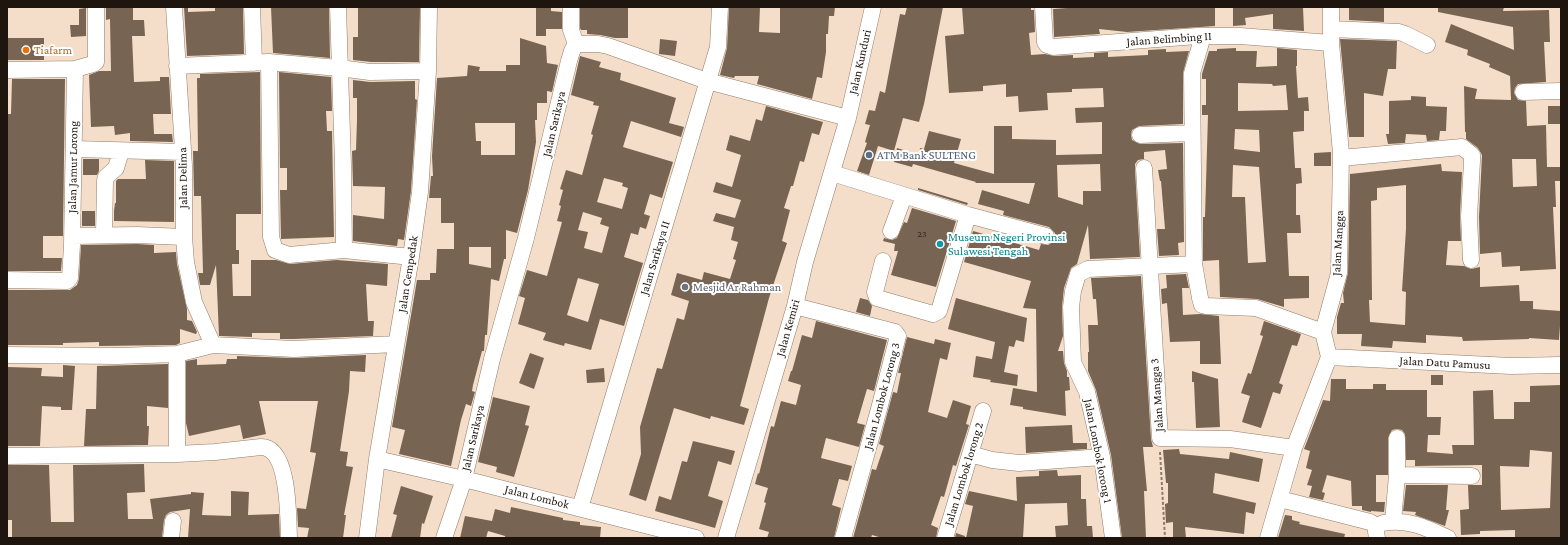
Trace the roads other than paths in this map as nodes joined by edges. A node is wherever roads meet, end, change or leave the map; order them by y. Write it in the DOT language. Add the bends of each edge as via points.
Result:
graph roads {
  1 [pos="96,7"];
  2 [pos="174,7"];
  3 [pos="252,7"];
  4 [pos="338,7"];
  5 [pos="429,7"];
  6 [pos="571,7"];
  7 [pos="720,7"];
  8 [pos="873,7"];
  9 [pos="1043,7"];
  10 [pos="1331,7"];
  11 [pos="1203,36"];
  12 [pos="1331,36"];
  13 [pos="576,44"];
  14 [pos="1427,46"];
  15 [pos="262,63"];
  16 [pos="177,66"];
  17 [pos="339,68"];
  18 [pos="75,69"];
  19 [pos="7,70"];
  20 [pos="428,72"];
  21 [pos="707,80"];
  22 [pos="1561,91"];
  23 [pos="1523,92"];
  24 [pos="848,118"];
  25 [pos="1192,133"];
  26 [pos="1140,135"];
  27 [pos="74,150"];
  28 [pos="121,151"];
  29 [pos="183,152"];
  30 [pos="1341,158"];
  31 [pos="1144,168"];
  32 [pos="832,173"];
  33 [pos="904,196"];
  34 [pos="968,215"];
  35 [pos="891,232"];
  36 [pos="104,235"];
  37 [pos="72,236"];
  38 [pos="1046,236"];
  39 [pos="184,237"];
  40 [pos="344,250"];
  41 [pos="412,257"];
  42 [pos="1471,260"];
  43 [pos="884,261"];
  44 [pos="1194,264"];
  45 [pos="1150,265"];
  46 [pos="7,280"];
  47 [pos="794,306"];
  48 [pos="1322,332"];
  49 [pos="396,344"];
  50 [pos="214,345"];
  51 [pos="177,354"];
  52 [pos="7,355"];
  53 [pos="1329,357"];
  54 [pos="1561,365"];
  55 [pos="983,411"];
  56 [pos="1397,438"];
  57 [pos="1294,448"];
  58 [pos="177,454"];
  59 [pos="970,454"];
  60 [pos="7,456"];
  61 [pos="1102,457"];
  62 [pos="377,459"];
  63 [pos="1397,475"];
  64 [pos="1472,476"];
  65 [pos="464,479"];
  66 [pos="1280,499"];
  67 [pos="580,508"];
  68 [pos="173,521"];
  69 [pos="1393,522"];
  70 [pos="1376,532"];
  71 [pos="171,538"];
  72 [pos="289,538"];
  73 [pos="367,538"];
  74 [pos="444,538"];
  75 [pos="696,538"];
  76 [pos="726,538"];
  77 [pos="843,538"];
  78 [pos="945,538"];
  79 [pos="1113,538"];
  80 [pos="1268,538"];
  81 [pos="1448,538"];
  1 -- 18 [label="street" via="96,62"];
  2 -- 16 [label="street, Jalan Delima"];
  3 -- 15 [label="street"];
  4 -- 17 [label="street"];
  5 -- 20 [label="street, Jalan Cempedak"];
  6 -- 13 [label="street" via="571,30"];
  7 -- 21 [label="street, Jalan Sarikaya II" via="718,47"];
  8 -- 24 [label="street, Jalan Kunduri"];
  9 -- 11 [label="street, Jalan Belimbing II" via="1045,42 1053,47"];
  10 -- 12 [label="street, Jalan Mangga"];
  11 -- 12 [label="street, Jalan Belimbing II"];
  11 -- 25 [label="street" via="1192,73"];
  12 -- 14 [label="street, Jalan Belimbing II" via="1399,32"];
  12 -- 30 [label="street, Jalan Mangga"];
  13 -- 21 [label="street" via="608,46"];
  13 -- 65 [label="street, Jalan Sarikaya" via="569,61 538,193 492,359"];
  15 -- 16 [label="street"];
  15 -- 17 [label="street"];
  15 -- 40 [label="street" via="271,237 275,250 289,255"];
  16 -- 29 [label="street, Jalan Delima"];
  17 -- 20 [label="street" via="370,72"];
  17 -- 40 [label="street"];
  18 -- 19 [label="street"];
  18 -- 27 [label="street, Jalan Jamur Lorong"];
  20 -- 41 [label="street, Jalan Cempedak" via="420,192"];
  21 -- 24 [label="street"];
  21 -- 67 [label="street, Jalan Sarikaya II"];
  22 -- 23 [label="street"];
  24 -- 32 [label="street, Jalan Kemiri"];
  25 -- 26 [label="street"];
  25 -- 44 [label="street"];
  27 -- 28 [label="street"];
  27 -- 37 [label="street, Jalan Jamur Lorong"];
  28 -- 29 [label="street"];
  28 -- 36 [label="street" via="116,168 105,181"];
  29 -- 39 [label="street, Jalan Delima"];
  30 -- 42 [label="street" via="1462,147 1472,155 1469,217"];
  30 -- 48 [label="street, Jalan Mangga" via="1339,273"];
  31 -- 45 [label="street, Jalan Mangga 3"];
  32 -- 33 [label="street"];
  32 -- 47 [label="street, Jalan Kemiri"];
  33 -- 34 [label="street"];
  33 -- 35 [label="street"];
  34 -- 38 [label="street"];
  34 -- 43 [label="street" via="939,311 936,313 877,298 875,292"];
  36 -- 37 [label="street"];
  36 -- 39 [label="street"];
  37 -- 46 [label="street, Jalan Jamur Lorong" via="68,280"];
  39 -- 50 [label="street, Jalan Delima" via="194,302"];
  40 -- 41 [label="street"];
  41 -- 49 [label="street, Jalan Cempedak"];
  44 -- 45 [label="street"];
  44 -- 48 [label="street" via="1202,304 1256,308"];
  45 -- 57 [label="street, Jalan Mangga 3" via="1160,438 1230,439"];
  45 -- 61 [label="street, Jalan Lombok lorong 1" via="1083,270 1078,274 1074,286 1071,307 1073,362 1087,392"];
  47 -- 76 [label="street, Jalan Kemiri"];
  47 -- 77 [label="street, Jalan Lombok Lorong 3" via="895,332 898,336"];
  48 -- 53 [label="street"];
  49 -- 50 [label="street" via="294,349"];
  49 -- 62 [label="street, Jalan Cempedak"];
  50 -- 51 [label="street"];
  51 -- 52 [label="street"];
  51 -- 58 [label="street"];
  53 -- 54 [label="street, Jalan Datu Pamusu" via="1510,366"];
  53 -- 57 [label="street"];
  55 -- 59 [label="street, Jalan Lombok lorong 2"];
  56 -- 63 [label="street"];
  57 -- 66 [label="street"];
  58 -- 60 [label="street"];
  58 -- 72 [label="street" via="261,446 268,448 274,454 286,481"];
  59 -- 61 [label="street" via="1019,463"];
  59 -- 78 [label="street, Jalan Lombok lorong 2"];
  61 -- 79 [label="street, Jalan Lombok lorong 1"];
  62 -- 65 [label="street, Jalan Lombok"];
  62 -- 73 [label="street, Jalan Cempedak"];
  63 -- 64 [label="street"];
  63 -- 69 [label="street"];
  65 -- 67 [label="street, Jalan Lombok"];
  65 -- 74 [label="street, Jalan Sarikaya"];
  66 -- 70 [label="street" via="1370,522"];
  66 -- 80 [label="street"];
  67 -- 75 [label="street, Jalan Lombok"];
  68 -- 71 [label="street"];
  69 -- 70 [label="street"];
  69 -- 81 [label="street" via="1409,522"];
}
